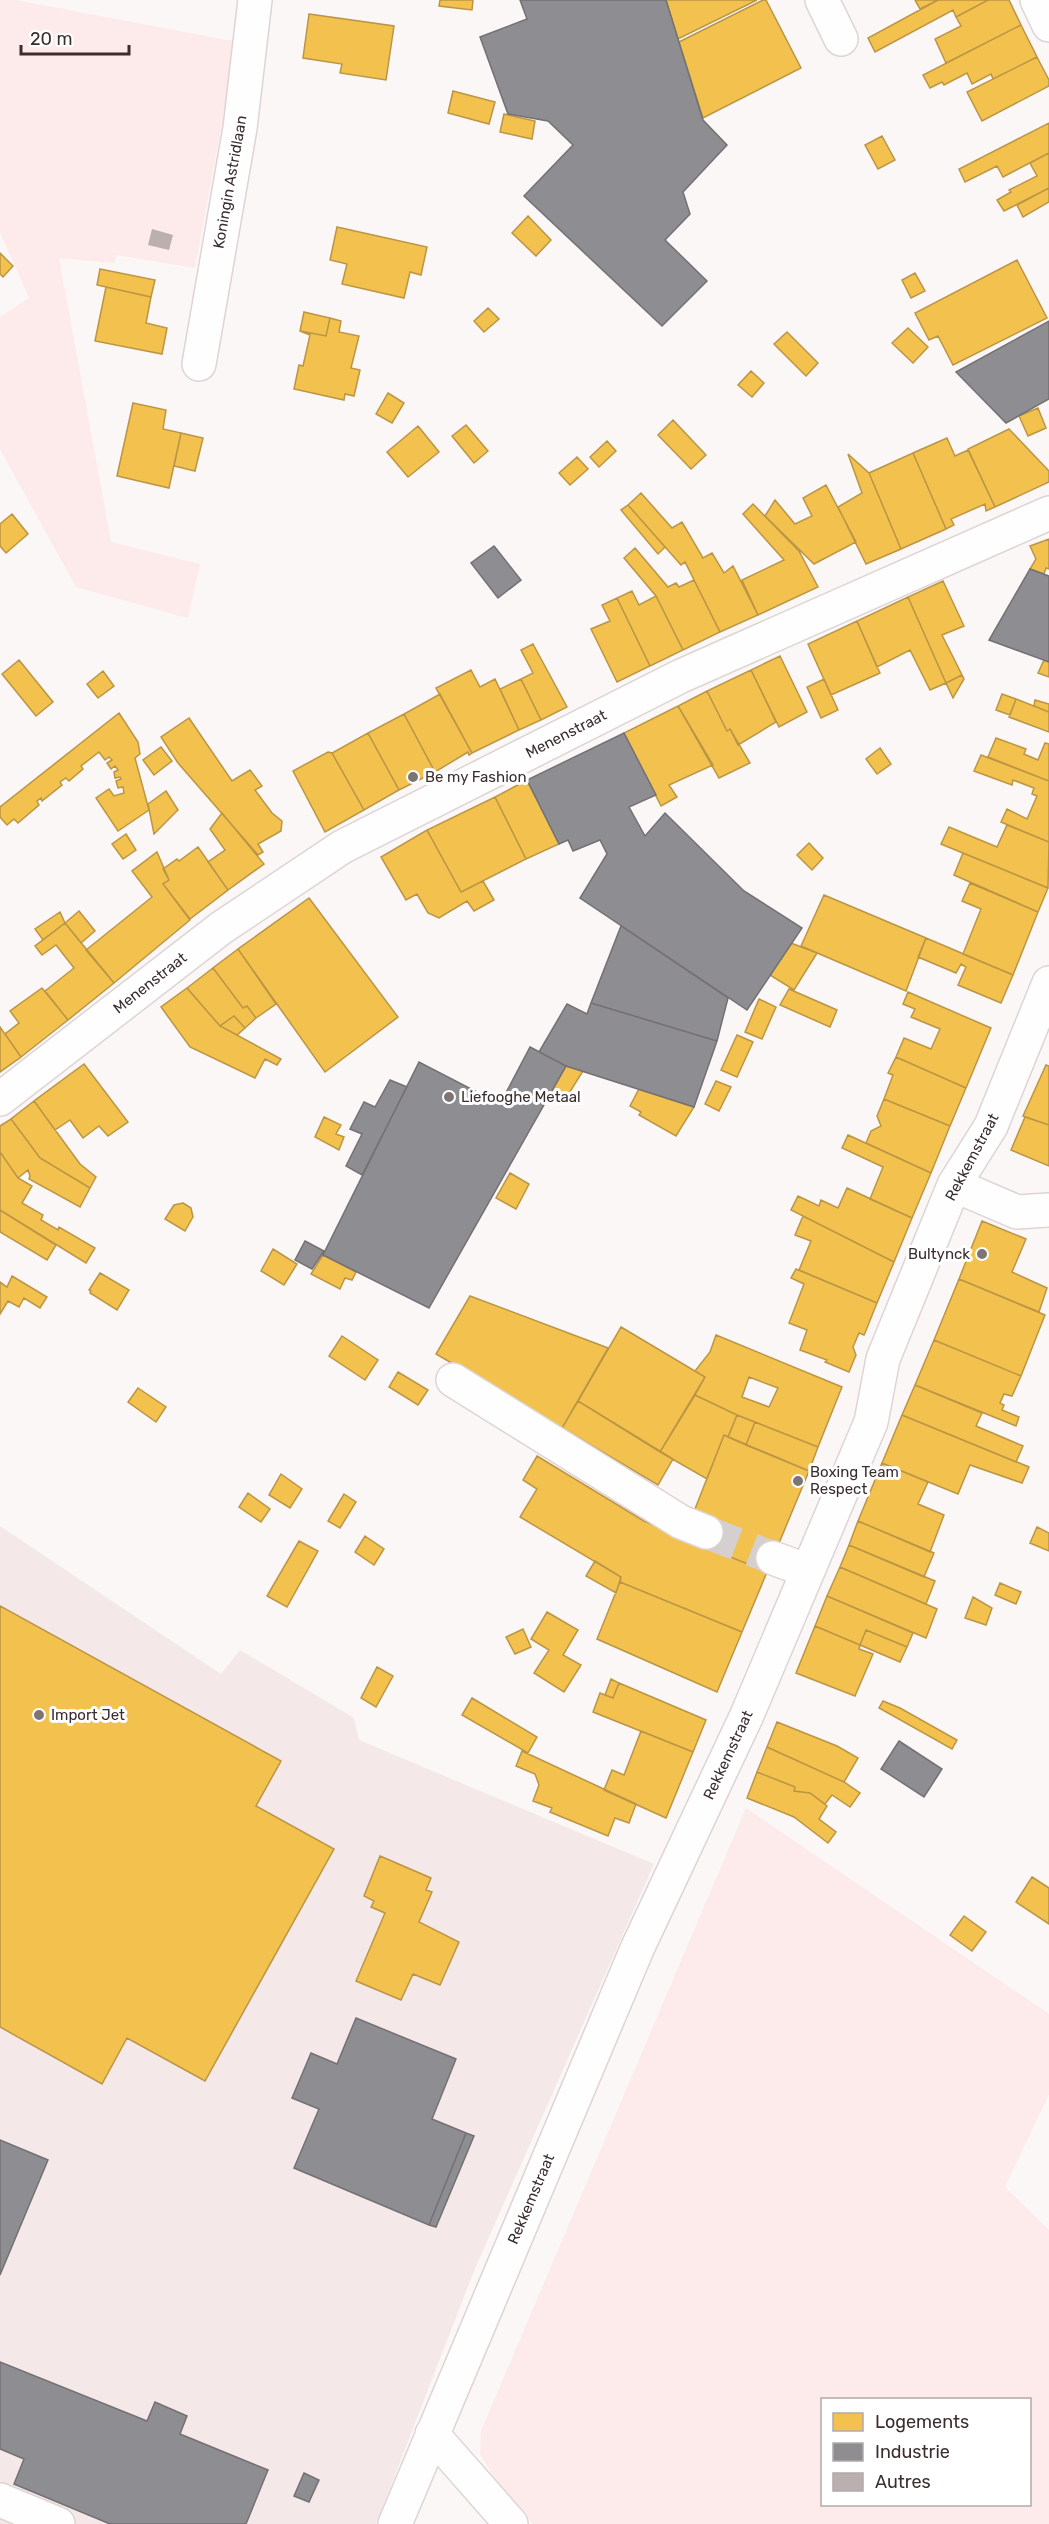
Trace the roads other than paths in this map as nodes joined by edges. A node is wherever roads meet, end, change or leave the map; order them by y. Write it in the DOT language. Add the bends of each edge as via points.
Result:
graph roads {
  1 [pos="255,0"];
  2 [pos="822,0"];
  3 [pos="1036,0"];
  4 [pos="1049,25"];
  5 [pos="841,39"];
  6 [pos="199,364"];
  7 [pos="1049,513"];
  8 [pos="1049,983"];
  9 [pos="0,1099"];
  10 [pos="954,1185"];
  11 [pos="1049,1209"];
  12 [pos="453,1380"];
  13 [pos="706,1532"];
  14 [pos="773,1558"];
  15 [pos="808,1571"];
  16 [pos="432,2434"];
  17 [pos="0,2500"];
  18 [pos="58,2524"];
  19 [pos="395,2524"];
  20 [pos="511,2524"];
  1 -- 6 [label="street, Koningin Astridlaan" via="240,128"];
  2 -- 5 [label="street"];
  3 -- 4 [label="street"];
  7 -- 9 [label="street, Menenstraat" via="681,676 342,847 221,928"];
  8 -- 10 [label="street, Rekkemstraat" via="991,1125"];
  10 -- 11 [label="street" via="1017,1212"];
  10 -- 15 [label="street, Rekkemstraat" via="883,1359 871,1422"];
  12 -- 13 [label="street" via="681,1522"];
  14 -- 15 [label="street"];
  15 -- 16 [label="street, Rekkemstraat" via="747,1715 637,1949"];
  16 -- 19 [label="street, Rekkemstraat"];
  16 -- 20 [label="street"];
  17 -- 18 [label="street"];
}
